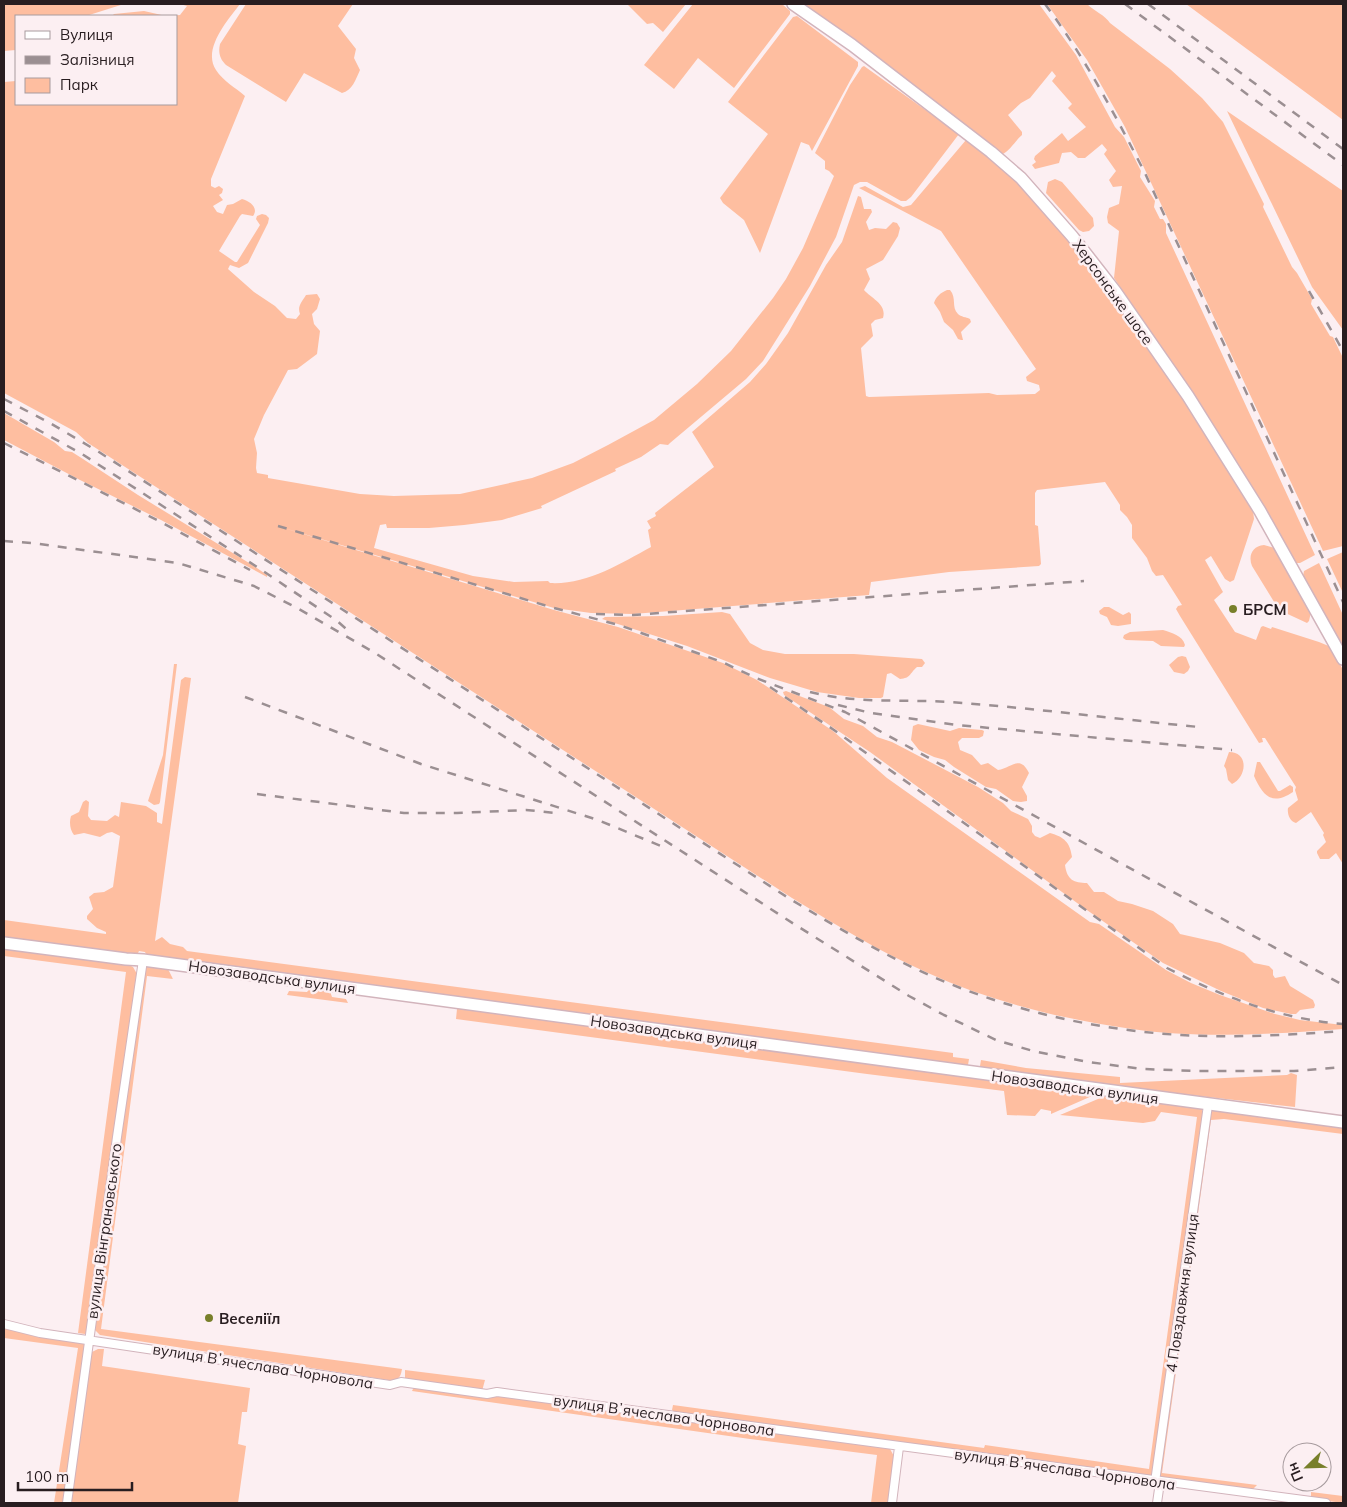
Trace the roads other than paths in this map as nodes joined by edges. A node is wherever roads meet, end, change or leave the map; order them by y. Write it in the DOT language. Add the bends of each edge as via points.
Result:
graph roads {
  1 [pos="793,4"];
  2 [pos="1343,659"];
  3 [pos="4,943"];
  4 [pos="143,960"];
  5 [pos="1208,1105"];
  6 [pos="1343,1122"];
  7 [pos="4,1324"];
  8 [pos="90,1340"];
  9 [pos="899,1447"];
  10 [pos="1157,1482"];
  11 [pos="67,1503"];
  12 [pos="892,1503"];
  13 [pos="1157,1503"];
  14 [pos="1326,1503"];
  1 -- 2 [label="street, Херсонське шосе" via="991,152 1021,178 1072,236 1115,291 1188,396 1260,511"];
  3 -- 4 [label="street, Новозаводська вулиця"];
  4 -- 5 [label="street, Новозаводська вулиця"];
  4 -- 8 [label="street, вулиця Вінграновського"];
  5 -- 6 [label="street, Новозаводська вулиця"];
  5 -- 10 [label="street, 4 Повздовжня вулиця"];
  7 -- 8 [label="street, вулиця Вʼячеслава Чорновола"];
  8 -- 9 [label="street, вулиця Вʼячеслава Чорновола" via="390,1385 401,1382 487,1394 497,1392"];
  8 -- 11 [label="street, вулиця Вінграновського"];
  9 -- 10 [label="street, вулиця Вʼячеслава Чорновола"];
  9 -- 12 [label="street"];
  10 -- 13 [label="street, 4 Повздовжня вулиця"];
  10 -- 14 [label="street, вулиця Вʼячеслава Чорновола"];
}
